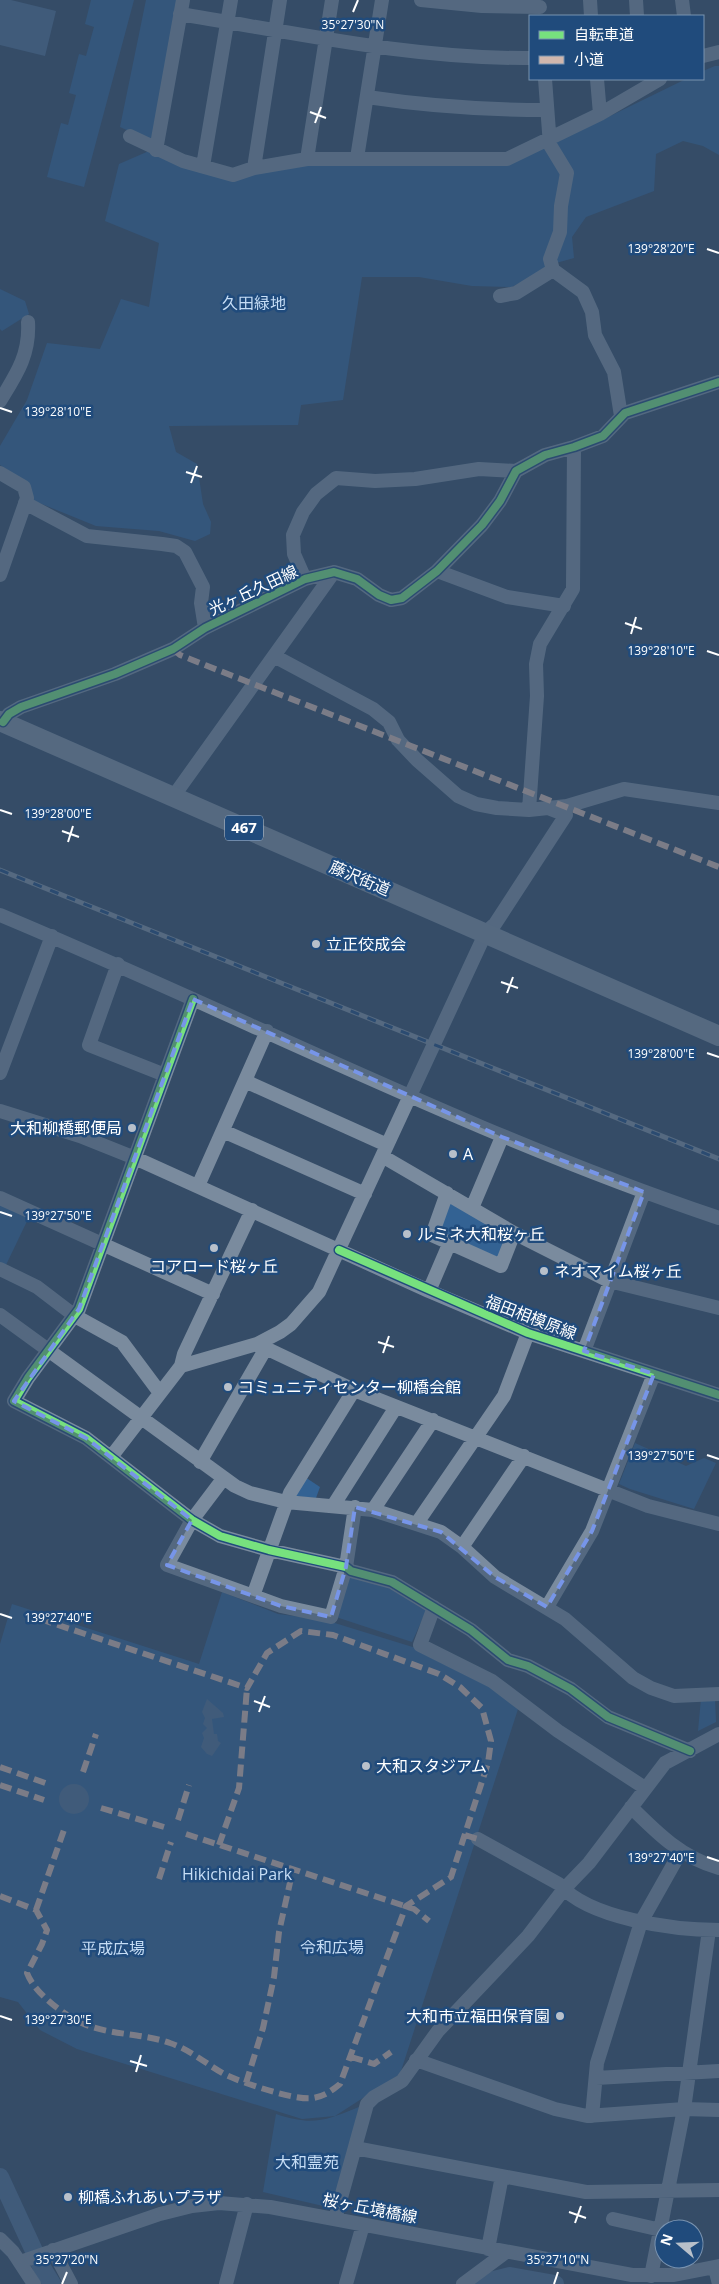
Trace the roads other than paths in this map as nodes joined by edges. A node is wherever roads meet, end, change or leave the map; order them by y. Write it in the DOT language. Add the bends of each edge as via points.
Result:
graph roads {
  1 [pos="183,0"];
  2 [pos="231,0"];
  3 [pos="280,0"];
  4 [pos="332,0"];
  5 [pos="382,0"];
  6 [pos="421,0"];
  7 [pos="590,0"];
  8 [pos="636,0"];
  9 [pos="682,0"];
  10 [pos="540,8"];
  11 [pos="180,14"];
  12 [pos="591,15"];
  13 [pos="637,15"];
  14 [pos="684,15"];
  15 [pos="227,22"];
  16 [pos="276,29"];
  17 [pos="326,37"];
  18 [pos="375,45"];
  19 [pos="719,52"];
  20 [pos="704,56"];
  21 [pos="529,58"];
  22 [pos="545,80"];
  23 [pos="596,80"];
  24 [pos="657,80"];
  25 [pos="643,84"];
  26 [pos="367,96"];
  27 [pos="547,110"];
  28 [pos="600,114"];
  29 [pos="130,136"];
  30 [pos="550,139"];
  31 [pos="156,150"];
  32 [pos="357,158"];
  33 [pos="307,159"];
  34 [pos="203,166"];
  35 [pos="254,168"];
  36 [pos="553,270"];
  37 [pos="500,296"];
  38 [pos="28,322"];
  39 [pos="719,382"];
  40 [pos="0,402"];
  41 [pos="621,416"];
  42 [pos="574,447"];
  43 [pos="516,471"];
  44 [pos="0,473"];
  45 [pos="25,503"];
  46 [pos="437,571"];
  47 [pos="334,572"];
  48 [pos="0,575"];
  49 [pos="305,580"];
  50 [pos="564,606"];
  51 [pos="205,628"];
  52 [pos="274,656"];
  53 [pos="1,722"];
  54 [pos="173,797"];
  55 [pos="719,802"];
  56 [pos="548,808"];
  57 [pos="529,810"];
  58 [pos="0,914"];
  59 [pos="486,932"];
  60 [pos="52,936"];
  61 [pos="118,964"];
  62 [pos="193,999"];
  63 [pos="267,1031"];
  64 [pos="719,1036"];
  65 [pos="0,1073"];
  66 [pos="165,1076"];
  67 [pos="245,1081"];
  68 [pos="410,1095"];
  69 [pos="0,1111"];
  70 [pos="223,1131"];
  71 [pos="502,1138"];
  72 [pos="384,1151"];
  73 [pos="135,1158"];
  74 [pos="198,1186"];
  75 [pos="644,1192"];
  76 [pos="365,1194"];
  77 [pos="447,1194"];
  78 [pos="0,1198"];
  79 [pos="472,1208"];
  80 [pos="252,1210"];
  81 [pos="719,1218"];
  82 [pos="514,1233"];
  83 [pos="450,1242"];
  84 [pos="103,1244"];
  85 [pos="339,1250"];
  86 [pos="0,1270"];
  87 [pos="610,1281"];
  88 [pos="429,1291"];
  89 [pos="213,1294"];
  90 [pos="719,1308"];
  91 [pos="0,1315"];
  92 [pos="75,1316"];
  93 [pos="528,1333"];
  94 [pos="262,1346"];
  95 [pos="48,1350"];
  96 [pos="584,1351"];
  97 [pos="181,1366"];
  98 [pos="654,1374"];
  99 [pos="354,1390"];
  100 [pos="160,1392"];
  101 [pos="719,1396"];
  102 [pos="396,1406"];
  103 [pos="140,1419"];
  104 [pos="433,1420"];
  105 [pos="476,1437"];
  106 [pos="524,1456"];
  107 [pos="111,1457"];
  108 [pos="200,1462"];
  109 [pos="223,1479"];
  110 [pos="608,1490"];
  111 [pos="286,1502"];
  112 [pos="333,1506"];
  113 [pos="355,1507"];
  114 [pos="374,1510"];
  115 [pos="192,1520"];
  116 [pos="418,1524"];
  117 [pos="719,1524"];
  118 [pos="462,1547"];
  119 [pos="268,1550"];
  120 [pos="346,1567"];
  121 [pos="253,1596"];
  122 [pos="434,1607"];
  123 [pos="547,1607"];
  124 [pos="719,1694"];
  125 [pos="719,1734"];
  126 [pos="690,1751"];
  127 [pos="645,1788"];
  128 [pos="631,1807"];
  129 [pos="478,1840"];
  130 [pos="681,1851"];
  131 [pos="719,1868"];
  132 [pos="564,1889"];
  133 [pos="641,1922"];
  134 [pos="714,1930"];
  135 [pos="416,2060"];
  136 [pos="690,2072"];
  137 [pos="719,2072"];
  138 [pos="596,2078"];
  139 [pos="684,2109"];
  140 [pos="719,2110"];
  141 [pos="592,2116"];
  142 [pos="355,2148"];
  143 [pos="502,2176"];
  144 [pos="668,2190"];
  145 [pos="719,2190"];
  146 [pos="247,2204"];
  147 [pos="335,2219"];
  148 [pos="612,2219"];
  149 [pos="663,2219"];
  150 [pos="363,2225"];
  151 [pos="654,2228"];
  152 [pos="0,2239"];
  153 [pos="488,2249"];
  154 [pos="51,2250"];
  155 [pos="506,2252"];
  156 [pos="26,2259"];
  157 [pos="654,2262"];
  158 [pos="718,2274"];
  159 [pos="651,2276"];
  160 [pos="34,2284"];
  161 [pos="71,2284"];
  162 [pos="226,2284"];
  163 [pos="346,2284"];
  164 [pos="463,2284"];
  1 -- 11 [label="street"];
  2 -- 15 [label="street"];
  3 -- 16 [label="street"];
  4 -- 17 [label="street"];
  5 -- 18 [label="street"];
  6 -- 10 [label="street"];
  7 -- 12 [label="street"];
  8 -- 13 [label="street"];
  9 -- 14 [label="street"];
  11 -- 15 [label="street"];
  11 -- 31 [label="street"];
  15 -- 16 [label="street"];
  15 -- 34 [label="street"];
  16 -- 17 [label="street"];
  16 -- 35 [label="street"];
  17 -- 18 [label="street"];
  17 -- 33 [label="street"];
  18 -- 21 [label="street" via="482,58"];
  18 -- 26 [label="street"];
  19 -- 20 [label="street"];
  22 -- 27 [label="street"];
  23 -- 28 [label="street"];
  24 -- 25 [label="street"];
  25 -- 28 [label="street"];
  26 -- 27 [label="street" via="427,106"];
  26 -- 32 [label="street"];
  27 -- 30 [label="street"];
  28 -- 30 [label="street"];
  29 -- 31 [label="street"];
  30 -- 32 [label="street" via="507,159"];
  30 -- 36 [label="street" via="550,145 567,173 560,232 550,259"];
  31 -- 34 [label="street" via="183,162"];
  32 -- 33 [label="street"];
  33 -- 35 [label="street"];
  34 -- 35 [label="street" via="234,175"];
  36 -- 37 [label="street" via="516,293"];
  36 -- 41 [label="street" via="583,292 592,312 595,335 614,372"];
  38 -- 40 [label="street" via="29,341 25,356"];
  39 -- 41 [label="street"];
  41 -- 42 [label="street" via="603,436"];
  42 -- 43 [label="street" via="545,455"];
  42 -- 50 [label="street" via="574,589"];
  43 -- 46 [label="street" via="482,525"];
  43 -- 49 [label="street" via="479,469 415,479 336,478 316,494 303,512 293,535 294,554"];
  44 -- 45 [label="street" via="24,487"];
  45 -- 48 [label="street"];
  45 -- 51 [label="street" via="87,536 176,546 185,552 203,587 201,603"];
  46 -- 47 [label="street" via="402,598 391,600 356,579"];
  46 -- 50 [label="street" via="507,597"];
  47 -- 49 [label="street, 光ヶ丘久田線"];
  47 -- 52 [label="street"];
  49 -- 51 [label="street, 光ヶ丘久田線"];
  50 -- 57 [label="street" via="540,644 536,664 538,696"];
  51 -- 53 [label="street, 光ヶ丘久田線" via="172,650 21,707"];
  52 -- 54 [label="street"];
  52 -- 57 [label="street" via="373,709 389,722 398,740 458,796 497,808"];
  53 -- 54 [label="highway, 藤沢街道 / 467"];
  54 -- 59 [label="highway, 藤沢街道 / 467"];
  55 -- 56 [label="street" via="624,789 567,806"];
  56 -- 57 [label="street"];
  56 -- 59 [label="street" via="566,815 492,928"];
  58 -- 60 [label="street"];
  59 -- 64 [label="highway, 藤沢街道 / 467"];
  59 -- 68 [label="street"];
  60 -- 61 [label="street"];
  60 -- 65 [label="street"];
  61 -- 62 [label="street"];
  61 -- 66 [label="street" via="90,1045"];
  62 -- 63 [label="street"];
  62 -- 66 [label="street"];
  63 -- 67 [label="street"];
  63 -- 68 [label="street"];
  66 -- 73 [label="street"];
  67 -- 70 [label="street"];
  67 -- 72 [label="street"];
  68 -- 71 [label="street"];
  68 -- 72 [label="street"];
  69 -- 73 [label="street, 福田相模原線" via="80,1136"];
  70 -- 74 [label="street"];
  70 -- 76 [label="street"];
  71 -- 75 [label="street"];
  71 -- 79 [label="street"];
  72 -- 76 [label="street"];
  72 -- 77 [label="street"];
  73 -- 74 [label="street, 福田相模原線"];
  73 -- 84 [label="street"];
  74 -- 80 [label="street, 福田相模原線"];
  75 -- 81 [label="street"];
  75 -- 87 [label="street"];
  76 -- 85 [label="street"];
  77 -- 79 [label="street"];
  77 -- 83 [label="street" via="432,1235"];
  78 -- 84 [label="street"];
  79 -- 82 [label="street"];
  80 -- 85 [label="street, 福田相模原線"];
  80 -- 89 [label="street"];
  82 -- 83 [label="street" via="501,1266"];
  82 -- 87 [label="street"];
  83 -- 88 [label="street"];
  84 -- 89 [label="street"];
  84 -- 92 [label="street"];
  85 -- 88 [label="street, 福田相模原線"];
  85 -- 94 [label="street" via="311,1303 291,1324"];
  86 -- 92 [label="street" via="37,1287"];
  87 -- 90 [label="street"];
  87 -- 96 [label="street"];
  88 -- 93 [label="street, 福田相模原線"];
  89 -- 97 [label="street"];
  91 -- 95 [label="street"];
  92 -- 95 [label="street"];
  92 -- 100 [label="street" via="122,1342"];
  93 -- 96 [label="street, 福田相模原線"];
  93 -- 105 [label="street" via="504,1396"];
  94 -- 97 [label="street"];
  94 -- 99 [label="street"];
  94 -- 108 [label="street"];
  95 -- 103 [label="street"];
  95 -- 107 [label="street" via="14,1401 86,1438"];
  96 -- 98 [label="street, 福田相模原線"];
  97 -- 100 [label="street"];
  98 -- 101 [label="street, 福田相模原線"];
  98 -- 110 [label="street"];
  99 -- 102 [label="street"];
  99 -- 111 [label="street"];
  100 -- 103 [label="street"];
  102 -- 104 [label="street"];
  102 -- 112 [label="street"];
  103 -- 107 [label="street"];
  103 -- 108 [label="street"];
  104 -- 105 [label="street"];
  104 -- 114 [label="street"];
  105 -- 106 [label="street"];
  105 -- 116 [label="street"];
  106 -- 110 [label="street"];
  106 -- 118 [label="street"];
  107 -- 115 [label="street"];
  108 -- 109 [label="street"];
  109 -- 111 [label="street" via="250,1493"];
  109 -- 115 [label="street"];
  110 -- 117 [label="street" via="648,1506"];
  110 -- 123 [label="street" via="588,1540"];
  111 -- 112 [label="street"];
  111 -- 119 [label="street"];
  112 -- 113 [label="street"];
  113 -- 114 [label="street"];
  113 -- 120 [label="street"];
  114 -- 116 [label="street"];
  115 -- 119 [label="street" via="220,1536"];
  115 -- 121 [label="street" via="167,1565"];
  116 -- 118 [label="street" via="440,1532"];
  118 -- 123 [label="street" via="495,1576"];
  119 -- 120 [label="street"];
  119 -- 121 [label="street"];
  120 -- 121 [label="street" via="330,1617"];
  120 -- 122 [label="street" via="392,1582"];
  122 -- 126 [label="street" via="471,1630 508,1660 528,1666 571,1689 608,1717"];
  122 -- 127 [label="street" via="420,1646 492,1681 558,1731"];
  123 -- 124 [label="street" via="627,1674 651,1688 674,1696"];
  125 -- 126 [label="street"];
  126 -- 127 [label="street" via="665,1763"];
  127 -- 128 [label="street"];
  128 -- 130 [label="street"];
  128 -- 132 [label="street" via="589,1863"];
  129 -- 132 [label="street"];
  130 -- 131 [label="street"];
  130 -- 133 [label="street"];
  132 -- 133 [label="street" via="607,1912"];
  132 -- 135 [label="street" via="528,1936 438,2031"];
  133 -- 134 [label="street"];
  133 -- 138 [label="street" via="597,2062"];
  134 -- 136 [label="street"];
  135 -- 141 [label="street" via="555,2109"];
  135 -- 142 [label="street" via="402,2081 367,2104"];
  136 -- 137 [label="street"];
  136 -- 138 [label="street"];
  136 -- 139 [label="street"];
  138 -- 141 [label="street"];
  139 -- 140 [label="street"];
  139 -- 141 [label="street"];
  139 -- 144 [label="street"];
  142 -- 143 [label="street"];
  142 -- 147 [label="street"];
  143 -- 144 [label="street" via="586,2192"];
  143 -- 153 [label="street"];
  144 -- 145 [label="street"];
  144 -- 149 [label="street"];
  146 -- 147 [label="street, 桜ヶ丘境橋線"];
  146 -- 154 [label="street, 桜ヶ丘境橋線" via="219,2203 168,2212"];
  146 -- 162 [label="street"];
  147 -- 150 [label="street, 桜ヶ丘境橋線"];
  148 -- 151 [label="street"];
  150 -- 153 [label="street, 桜ヶ丘境橋線"];
  150 -- 163 [label="street"];
  152 -- 156 [label="street"];
  153 -- 155 [label="street, 桜ヶ丘境橋線"];
  154 -- 156 [label="street, 桜ヶ丘境橋線"];
  154 -- 161 [label="street"];
  155 -- 159 [label="street, 桜ヶ丘境橋線" via="608,2272"];
  155 -- 164 [label="street"];
  156 -- 160 [label="street"];
  157 -- 159 [label="street"];
  158 -- 159 [label="street, 桜ヶ丘境橋線"];
}
